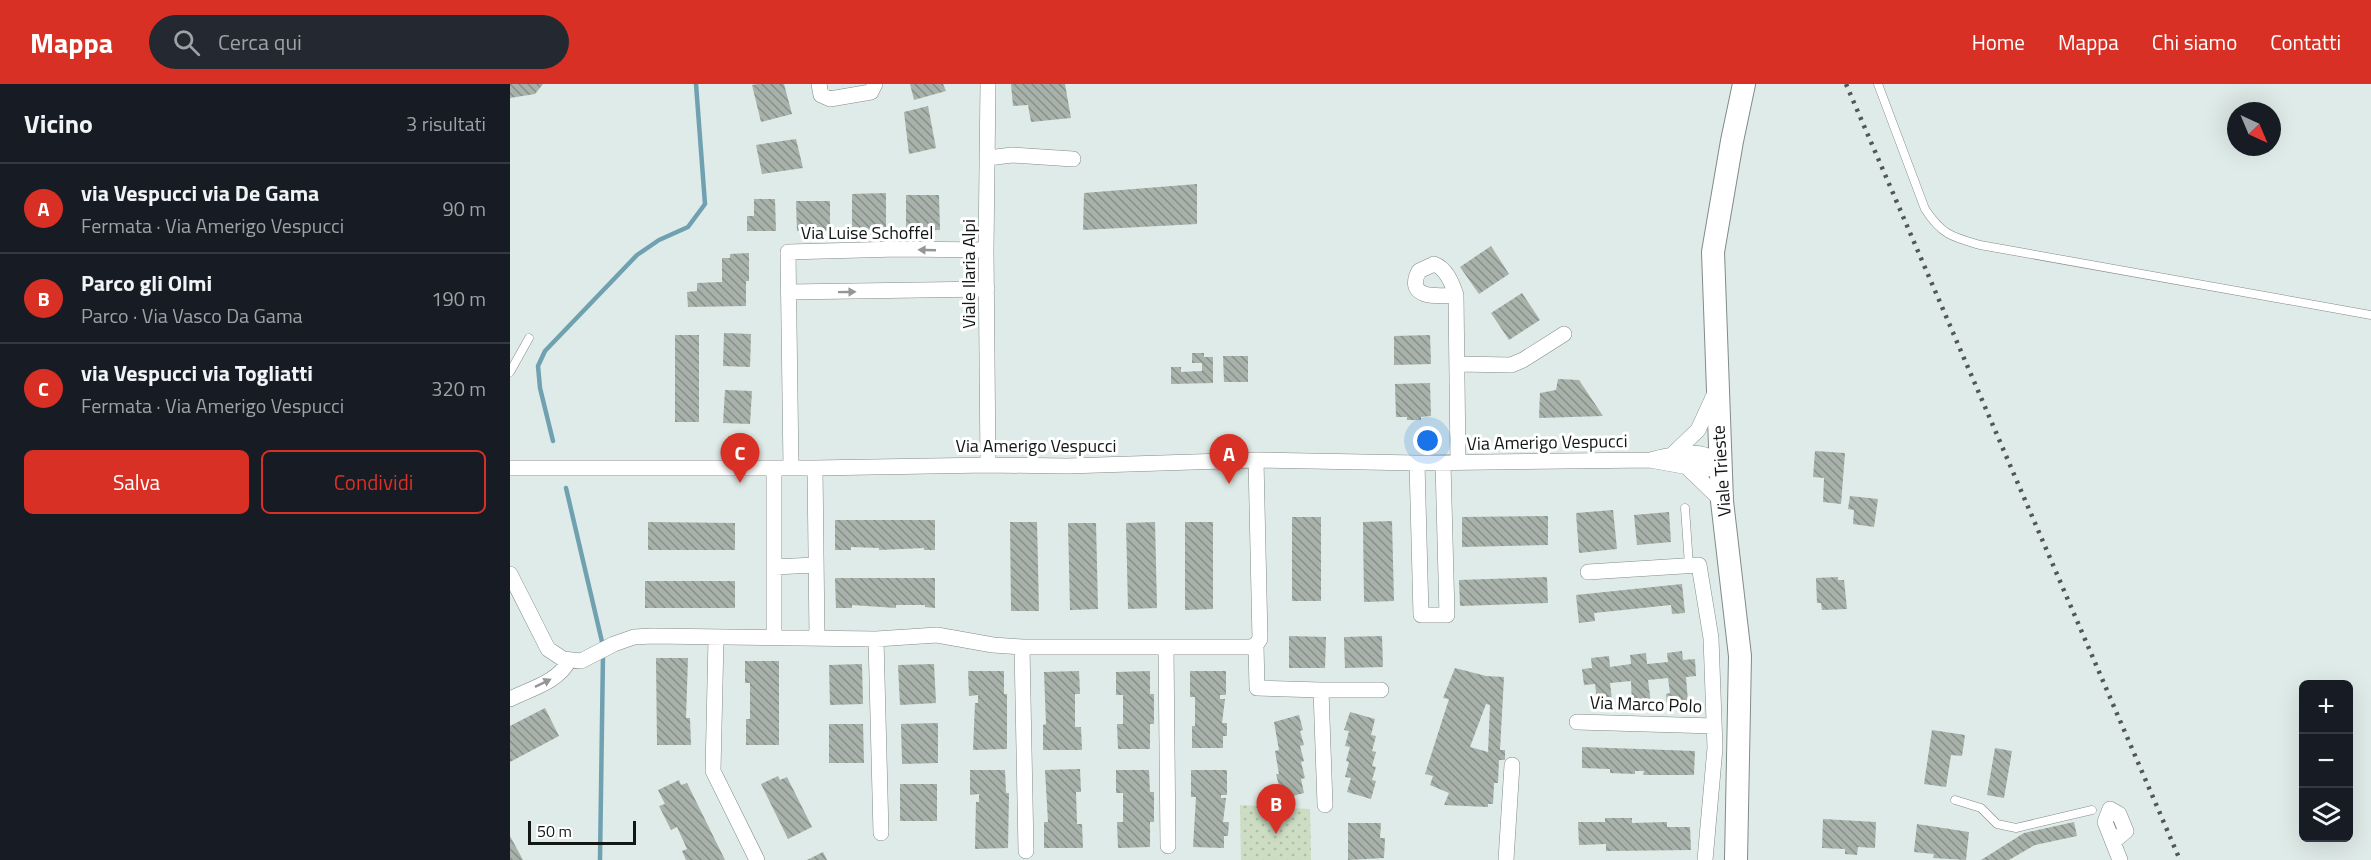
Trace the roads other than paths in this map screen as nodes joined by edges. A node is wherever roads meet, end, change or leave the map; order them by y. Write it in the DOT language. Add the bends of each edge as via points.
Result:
graph roads {
  1 [pos="819,84"];
  2 [pos="875,84"];
  3 [pos="988,84"];
  4 [pos="1744,84"];
  5 [pos="1878,84"];
  6 [pos="988,158"];
  7 [pos="1073,159"];
  8 [pos="986,250"];
  9 [pos="987,289"];
  10 [pos="788,292"];
  11 [pos="1456,295"];
  12 [pos="2371,315"];
  13 [pos="1564,334"];
  14 [pos="529,338"];
  15 [pos="1458,364"];
  16 [pos="510,372"];
  17 [pos="1716,390"];
  18 [pos="1673,454"];
  19 [pos="1256,460"];
  20 [pos="1650,460"];
  21 [pos="1417,463"];
  22 [pos="1450,463"];
  23 [pos="1720,464"];
  24 [pos="988,465"];
  25 [pos="1687,467"];
  26 [pos="510,468"];
  27 [pos="774,468"];
  28 [pos="791,468"];
  29 [pos="815,468"];
  30 [pos="1722,501"];
  31 [pos="1685,508"];
  32 [pos="815,565"];
  33 [pos="1689,565"];
  34 [pos="774,567"];
  35 [pos="1588,573"];
  36 [pos="510,574"];
  37 [pos="817,637"];
  38 [pos="774,638"];
  39 [pos="716,639"];
  40 [pos="876,639"];
  41 [pos="1256,645"];
  42 [pos="1022,647"];
  43 [pos="1166,648"];
  44 [pos="569,660"];
  45 [pos="1321,690"];
  46 [pos="1381,690"];
  47 [pos="510,699"];
  48 [pos="1577,722"];
  49 [pos="1714,726"];
  50 [pos="1512,765"];
  51 [pos="1955,800"];
  52 [pos="1325,805"];
  53 [pos="2092,810"];
  54 [pos="881,833"];
  55 [pos="2113,842"];
  56 [pos="1168,846"];
  57 [pos="1026,851"];
  58 [pos="757,860"];
  59 [pos="1506,860"];
  60 [pos="1705,860"];
  61 [pos="1736,860"];
  62 [pos="2120,860"];
  1 -- 2 [label="street" via="821,95 830,99 871,92"];
  3 -- 6 [label="street, Viale Ilaria Alpi"];
  4 -- 17 [label="main road, Viale Trieste" via="1713,252"];
  5 -- 12 [label="lane" via="1925,209 1936,226 1949,236 1980,245"];
  6 -- 7 [label="street" via="1012,155"];
  6 -- 8 [label="street, Viale Ilaria Alpi"];
  8 -- 9 [label="street, Viale Ilaria Alpi"];
  8 -- 10 [label="street, Via Luise Schoffel, one-way" via="788,252"];
  10 -- 9 [label="street, one-way"];
  9 -- 24 [label="street, Viale Ilaria Alpi"];
  10 -- 28 [label="street, Via Luise Schoffel"];
  11 -- 15 [label="street"];
  13 -- 15 [label="street" via="1511,365"];
  14 -- 16 [label="lane"];
  15 -- 22 [label="street"];
  17 -- 18 [label="street, Via Amerigo Vespucci" via="1698,430"];
  17 -- 23 [label="main road, Viale Trieste"];
  18 -- 20 [label="street, Via Amerigo Vespucci"];
  18 -- 23 [label="street, Via Amerigo Vespucci" via="1701,453 1713,456"];
  19 -- 21 [label="street, Via Amerigo Vespucci"];
  19 -- 24 [label="street, Via Amerigo Vespucci"];
  19 -- 41 [label="street" via="1260,639"];
  20 -- 22 [label="street, Via Amerigo Vespucci"];
  20 -- 25 [label="street, Via Amerigo Vespucci"];
  21 -- 22 [label="street, Via Amerigo Vespucci"];
  21 -- 22 [label="street, Via Amerigo Vespucci" via="1421,615 1447,615"];
  23 -- 25 [label="street, Via Amerigo Vespucci" via="1705,470"];
  23 -- 30 [label="main road, Viale Trieste"];
  24 -- 29 [label="street, Via Amerigo Vespucci"];
  25 -- 30 [label="street"];
  26 -- 27 [label="street, Via Amerigo Vespucci"];
  27 -- 28 [label="street, Via Amerigo Vespucci"];
  27 -- 34 [label="street"];
  28 -- 29 [label="street, Via Amerigo Vespucci"];
  29 -- 32 [label="street"];
  30 -- 61 [label="main road, Viale Trieste" via="1740,656"];
  31 -- 33 [label="lane"];
  32 -- 34 [label="street"];
  32 -- 37 [label="street"];
  33 -- 35 [label="street"];
  33 -- 49 [label="street, Via Marco Polo" via="1699,565 1712,638"];
  34 -- 38 [label="street"];
  36 -- 44 [label="street" via="549,649"];
  37 -- 38 [label="street"];
  37 -- 40 [label="street"];
  38 -- 39 [label="street"];
  39 -- 44 [label="street" via="634,637 581,661"];
  39 -- 58 [label="street" via="713,771"];
  40 -- 42 [label="street" via="937,635"];
  40 -- 54 [label="street"];
  41 -- 43 [label="street"];
  41 -- 45 [label="street" via="1257,688"];
  42 -- 43 [label="street"];
  42 -- 57 [label="street"];
  43 -- 56 [label="street"];
  47 -- 44 [label="street, one-way" via="555,677"];
  45 -- 46 [label="street"];
  45 -- 52 [label="street"];
  48 -- 49 [label="street, Via Marco Polo"];
  49 -- 60 [label="street, Via Marco Polo"];
  50 -- 59 [label="street"];
  51 -- 53 [label="lane" via="1981,808 1997,824 2016,828"];
  55 -- 62 [label="street"];
}
